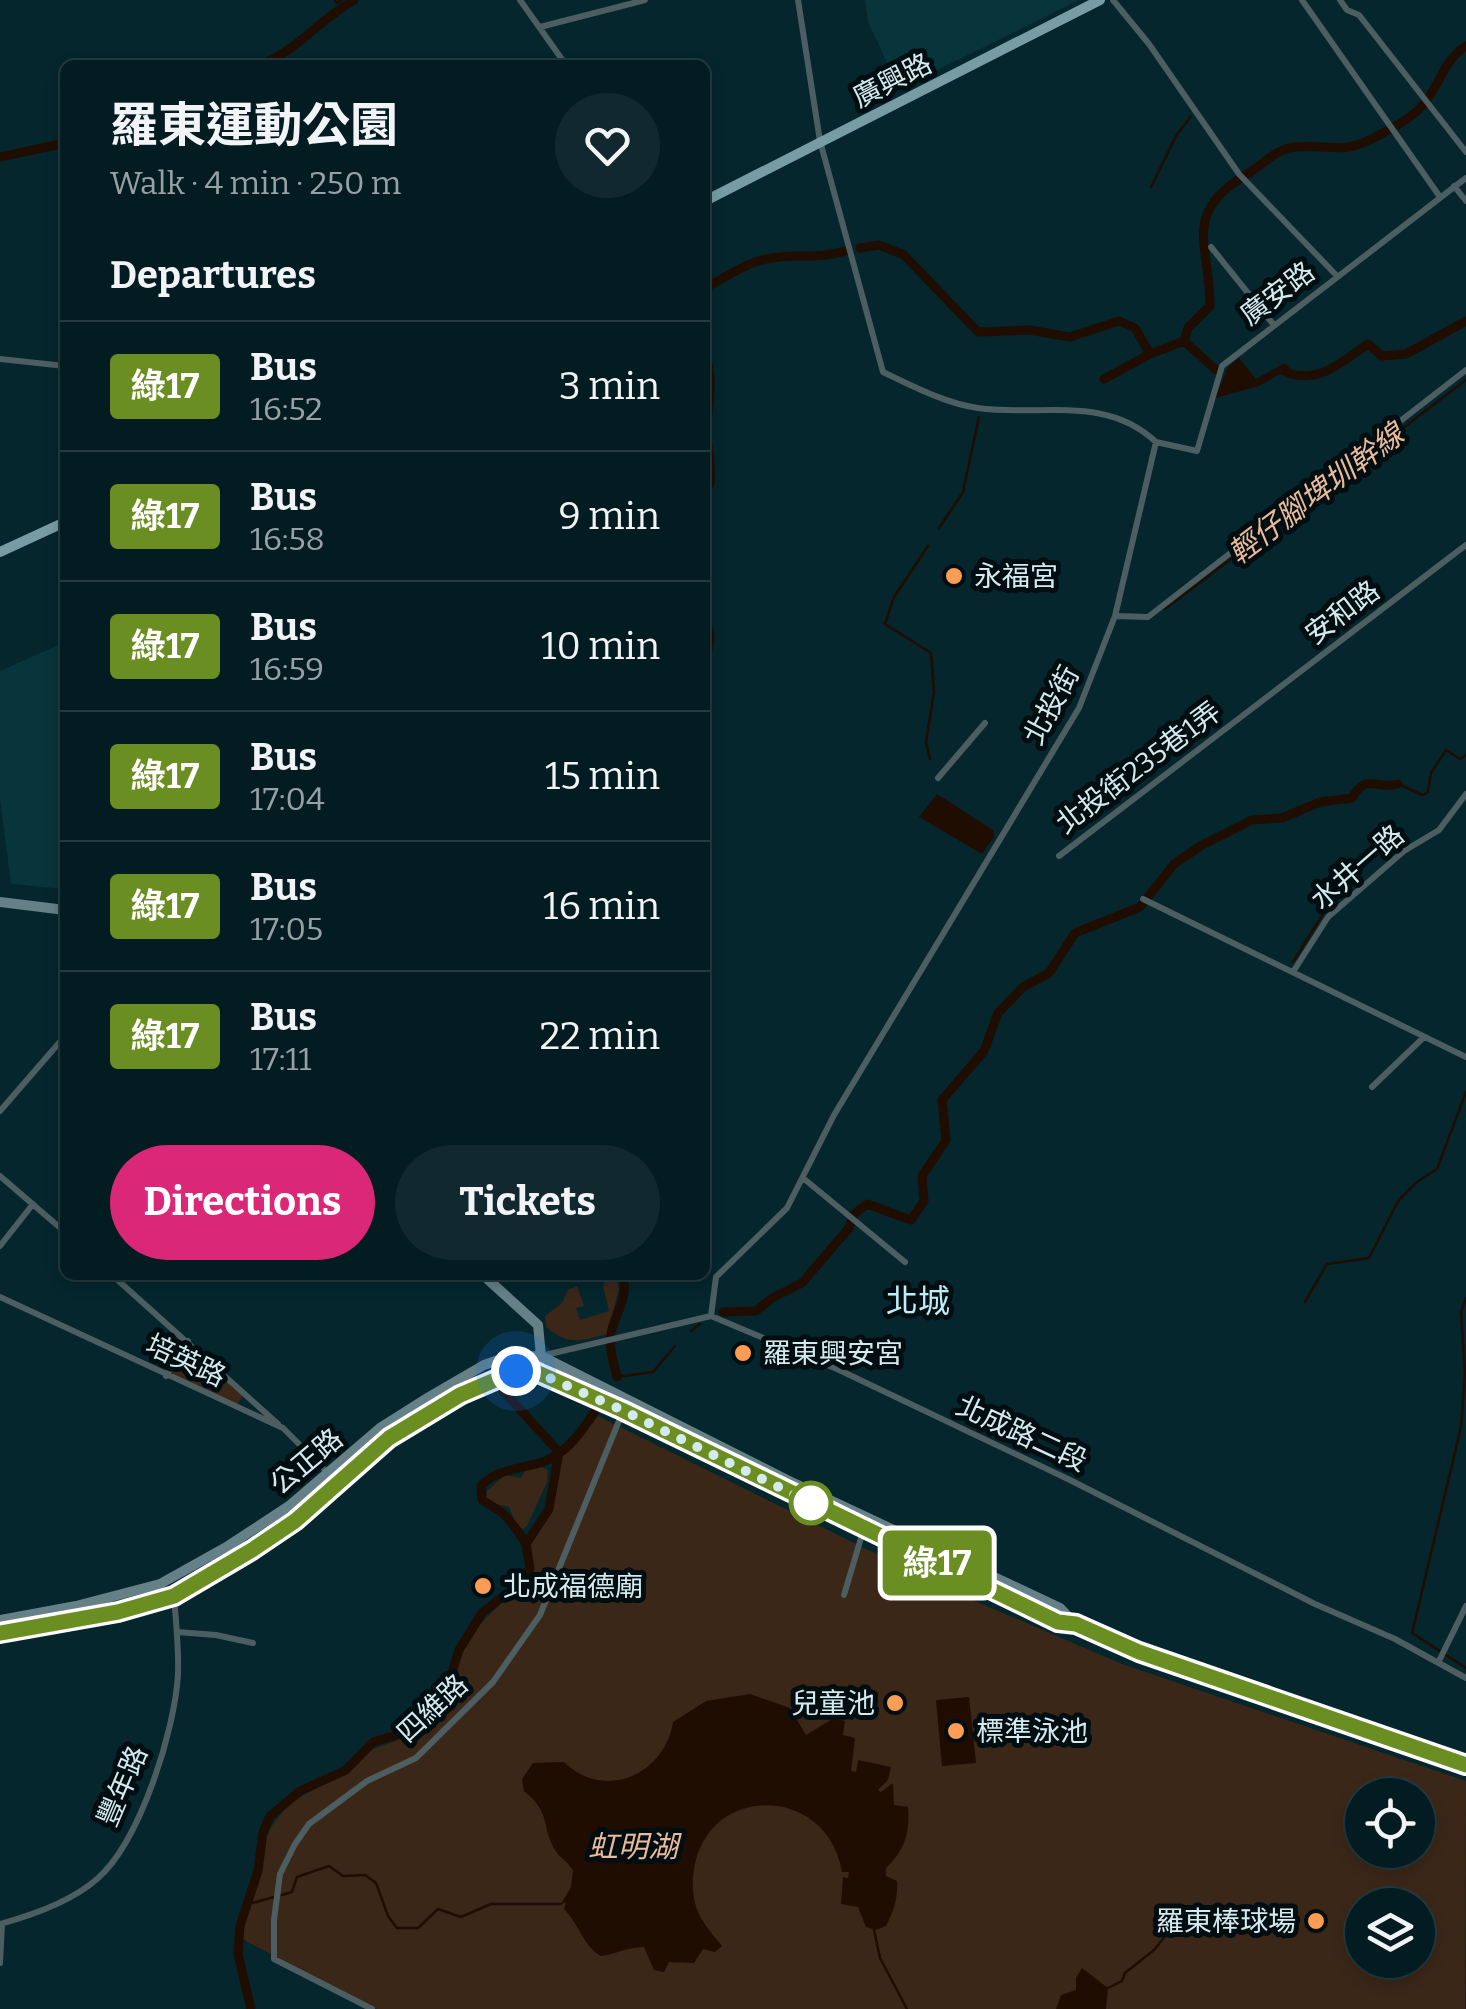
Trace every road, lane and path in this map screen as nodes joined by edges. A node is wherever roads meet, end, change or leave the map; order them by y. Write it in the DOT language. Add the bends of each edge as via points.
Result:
graph roads {
  1 [pos="520,0"];
  2 [pos="645,0"];
  3 [pos="798,0"];
  4 [pos="1100,0"];
  5 [pos="1114,0"];
  6 [pos="1302,0"];
  7 [pos="1340,0"];
  8 [pos="540,27"];
  9 [pos="563,60"];
  10 [pos="820,142"];
  11 [pos="1466,152"];
  12 [pos="1466,178"];
  13 [pos="1454,186"];
  14 [pos="1440,197"];
  15 [pos="710,198"];
  16 [pos="1466,201"];
  17 [pos="1211,247"];
  18 [pos="1337,276"];
  19 [pos="1273,324"];
  20 [pos="0,358"];
  21 [pos="60,365"];
  22 [pos="1466,370"];
  23 [pos="1156,442"];
  24 [pos="60,524"];
  25 [pos="1466,546"];
  26 [pos="0,552"];
  27 [pos="1115,616"];
  28 [pos="1245,713"];
  29 [pos="985,723"];
  30 [pos="938,778"];
  31 [pos="1466,794"];
  32 [pos="1059,856"];
  33 [pos="1147,901"];
  34 [pos="0,902"];
  35 [pos="60,909"];
  36 [pos="1293,972"];
  37 [pos="1424,1037"];
  38 [pos="60,1042"];
  39 [pos="1466,1056"];
  40 [pos="1372,1087"];
  41 [pos="0,1111"];
  42 [pos="0,1176"];
  43 [pos="803,1178"];
  44 [pos="33,1204"];
  45 [pos="60,1228"];
  46 [pos="0,1246"];
  47 [pos="906,1262"];
  48 [pos="118,1280"];
  49 [pos="488,1280"];
  50 [pos="0,1298"];
  51 [pos="711,1316"];
  52 [pos="188,1341"];
  53 [pos="541,1356"];
  54 [pos="536,1372"];
  55 [pos="166,1376"];
  56 [pos="628,1399"];
  57 [pos="622,1410"];
  58 [pos="283,1428"];
  59 [pos="328,1473"];
  60 [pos="339,1482"];
  61 [pos="866,1523"];
  62 [pos="844,1595"];
  63 [pos="174,1596"];
  64 [pos="1466,1606"];
  65 [pos="0,1620"];
  66 [pos="177,1632"];
  67 [pos="0,1633"];
  68 [pos="253,1644"];
  69 [pos="1442,1656"];
  70 [pos="1466,1678"];
  71 [pos="1466,1765"];
  72 [pos="1,1924"];
  73 [pos="0,1963"];
  74 [pos="372,2009"];
  1 -- 8 [label="street"];
  2 -- 8 [label="street"];
  3 -- 10 [label="street"];
  4 -- 10 [label="main road, 廣興路"];
  5 -- 18 [label="street" via="1245,182"];
  6 -- 14 [label="street"];
  7 -- 11 [label="street" via="1359,15"];
  8 -- 9 [label="street"];
  10 -- 15 [label="main road, 廣興路"];
  10 -- 23 [label="street" via="884,372 976,408 1103,412"];
  12 -- 13 [label="street, 廣安路"];
  13 -- 14 [label="street, 廣安路"];
  13 -- 16 [label="street"];
  14 -- 18 [label="street, 廣安路"];
  17 -- 19 [label="street"];
  18 -- 19 [label="street, 廣安路"];
  19 -- 23 [label="street, 廣安路" via="1222,366 1197,451"];
  20 -- 21 [label="street"];
  22 -- 27 [label="street" via="1148,617"];
  23 -- 27 [label="street, 北投街"];
  24 -- 26 [label="main road"];
  25 -- 28 [label="street, 安和路"];
  27 -- 43 [label="street, 北投街" via="1078,708 834,1115"];
  28 -- 32 [label="street, 北投街235巷1弄"];
  29 -- 30 [label="street"];
  31 -- 36 [label="street, 水井一路" via="1439,830 1404,851 1328,917"];
  33 -- 36 [label="street"];
  34 -- 35 [label="street"];
  36 -- 37 [label="street"];
  37 -- 39 [label="street"];
  37 -- 40 [label="street"];
  38 -- 41 [label="street"];
  42 -- 44 [label="street"];
  43 -- 47 [label="street"];
  43 -- 51 [label="street, 北投街" via="788,1208 716,1276"];
  44 -- 45 [label="street"];
  44 -- 46 [label="street"];
  48 -- 52 [label="street"];
  49 -- 53 [label="street" via="538,1325"];
  50 -- 55 [label="street, 培英路"];
  51 -- 53 [label="street"];
  51 -- 69 [label="street, 北成路二段" via="837,1368"];
  52 -- 55 [label="street"];
  52 -- 58 [label="street"];
  53 -- 54 [label="street"];
  53 -- 56 [label="street"];
  53 -- 59 [label="street, 公正路" via="507,1357 460,1378 380,1428"];
  54 -- 57 [label="street"];
  54 -- 60 [label="street, 公正路" via="516,1371 460,1395 389,1438"];
  55 -- 58 [label="street, 培英路"];
  56 -- 57 [label="street"];
  56 -- 61 [label="street"];
  57 -- 61 [label="street"];
  57 -- 74 [label="street, 四維路" via="540,1615 519,1647 416,1758 367,1780 308,1824 280,1874 274,1959"];
  58 -- 59 [label="street, 培英路"];
  59 -- 60 [label="street, 培英路"];
  59 -- 65 [label="street, 公正路" via="228,1546 160,1584"];
  60 -- 63 [label="street, 公正路" via="266,1541"];
  61 -- 62 [label="street"];
  61 -- 71 [label="street" via="1058,1622"];
  63 -- 66 [label="street, 豐年路"];
  63 -- 67 [label="street, 公正路"];
  64 -- 69 [label="street"];
  66 -- 68 [label="street"];
  66 -- 72 [label="street, 豐年路" via="178,1675 157,1772 113,1861 84,1889"];
  69 -- 70 [label="street, 北成路二段"];
  72 -- 73 [label="street"];
}
